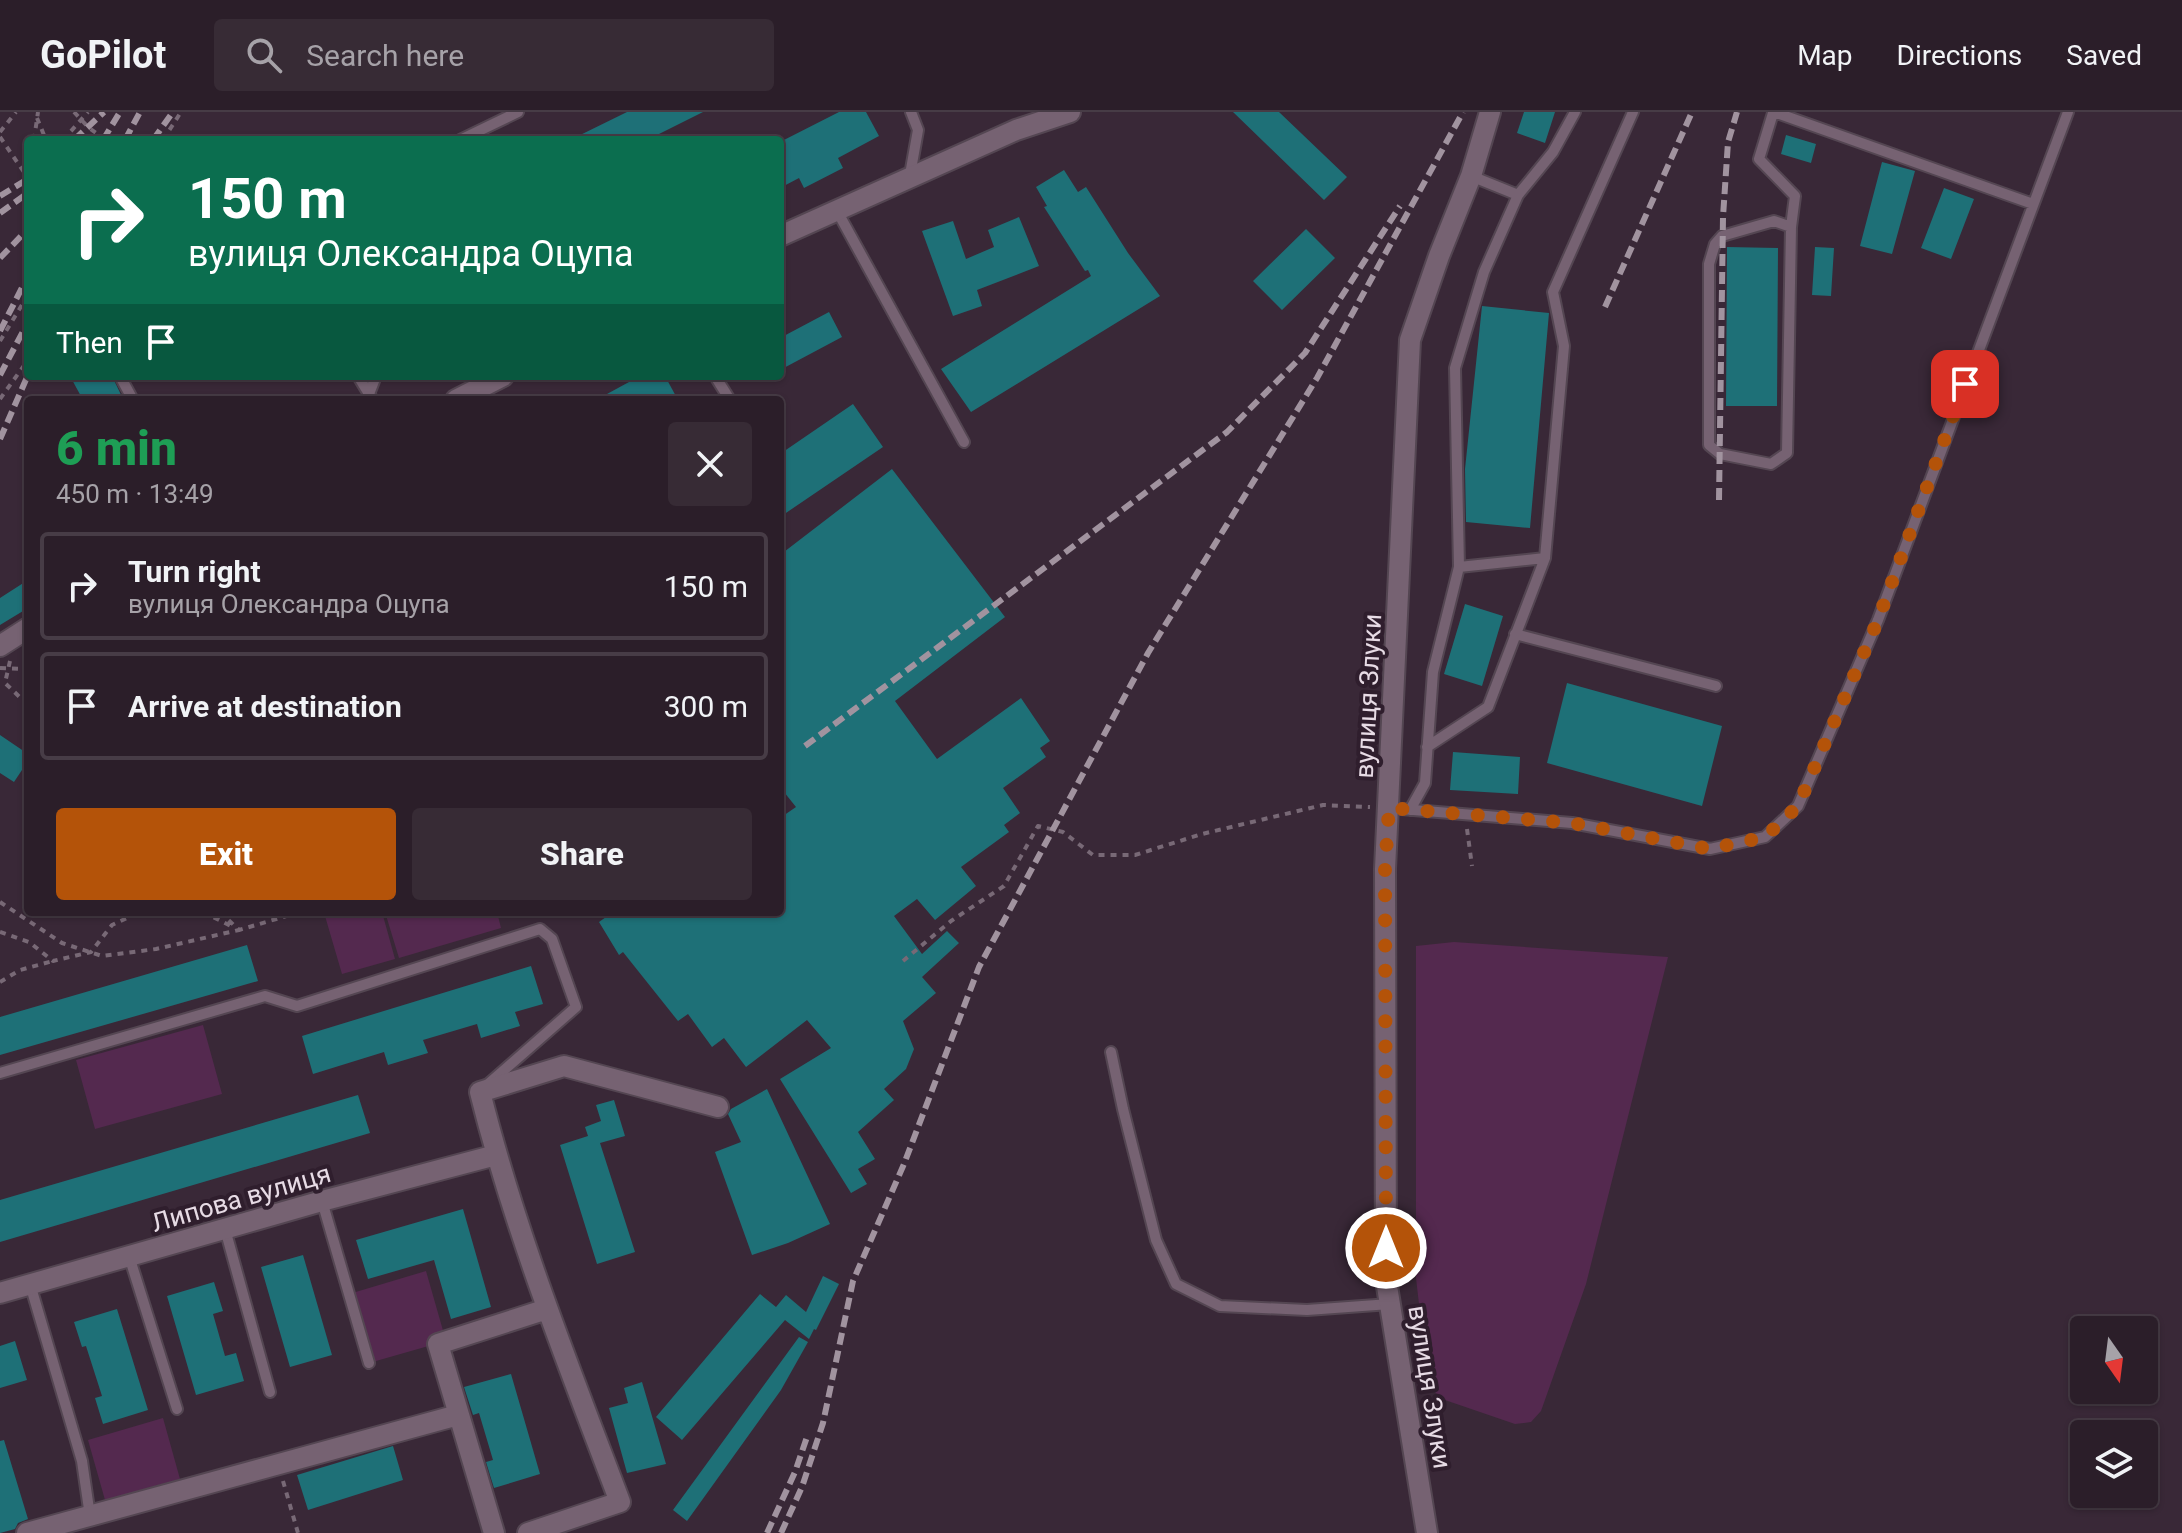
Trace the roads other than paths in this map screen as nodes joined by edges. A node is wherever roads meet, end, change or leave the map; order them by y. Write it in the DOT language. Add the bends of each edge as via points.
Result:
graph roads {
  1 [pos="518,112"];
  2 [pos="911,112"];
  3 [pos="1070,112"];
  4 [pos="1490,112"];
  5 [pos="1575,112"];
  6 [pos="1633,112"];
  7 [pos="2068,112"];
  8 [pos="1774,113"];
  9 [pos="468,136"];
  10 [pos="910,175"];
  11 [pos="1471,176"];
  12 [pos="1518,195"];
  13 [pos="2033,204"];
  14 [pos="836,209"];
  15 [pos="1791,227"];
  16 [pos="784,234"];
  17 [pos="495,380"];
  18 [pos="464,396"];
  19 [pos="964,442"];
  20 [pos="1545,558"];
  21 [pos="1459,567"];
  22 [pos="24,631"];
  23 [pos="1515,634"];
  24 [pos="2,645"];
  25 [pos="1716,686"];
  26 [pos="1427,747"];
  27 [pos="1389,808"];
  28 [pos="1410,810"];
  29 [pos="1111,1052"];
  30 [pos="0,1073"];
  31 [pos="480,1092"];
  32 [pos="718,1107"];
  33 [pos="496,1155"];
  34 [pos="322,1201"];
  35 [pos="225,1229"];
  36 [pos="129,1256"];
  37 [pos="30,1284"];
  38 [pos="0,1293"];
  39 [pos="1390,1304"];
  40 [pos="547,1309"];
  41 [pos="369,1363"];
  42 [pos="270,1392"];
  43 [pos="177,1409"];
  44 [pos="458,1415"];
  45 [pos="90,1516"];
  46 [pos="27,1533"];
  47 [pos="494,1533"];
  48 [pos="528,1533"];
  49 [pos="1427,1533"];
  1 -- 9 [label="lane"];
  2 -- 10 [label="lane" via="918,130"];
  3 -- 10 [label="street"];
  4 -- 11 [label="street, вулиця Злуки"];
  5 -- 12 [label="lane" via="1553,152"];
  6 -- 20 [label="lane" via="1553,292 1564,346"];
  7 -- 13 [label="lane"];
  8 -- 13 [label="lane"];
  8 -- 15 [label="lane" via="1759,159 1795,196"];
  10 -- 14 [label="street"];
  11 -- 12 [label="lane"];
  11 -- 27 [label="street, вулиця Злуки" via="1410,340"];
  12 -- 21 [label="lane" via="1484,272 1455,368"];
  13 -- 28 [label="lane" via="1878,620 1798,806 1765,837 1710,849 1572,823"];
  14 -- 16 [label="street"];
  14 -- 19 [label="lane"];
  15 -- 15 [label="lane" via="1787,453 1771,464 1720,454 1709,445 1709,264 1715,244 1722,236 1774,221"];
  17 -- 18 [label="street"];
  20 -- 21 [label="lane"];
  20 -- 23 [label="lane"];
  21 -- 26 [label="lane" via="1433,672"];
  22 -- 24 [label="street"];
  23 -- 25 [label="lane"];
  23 -- 26 [label="lane" via="1488,707"];
  26 -- 28 [label="lane" via="1425,783"];
  27 -- 28 [label="lane"];
  27 -- 39 [label="street, вулиця Злуки" via="1385,900"];
  29 -- 39 [label="lane" via="1156,1240 1176,1284 1220,1306 1307,1310"];
  30 -- 31 [label="lane" via="265,996 297,1006 540,929 552,939 576,1007"];
  31 -- 32 [label="street" via="564,1066"];
  31 -- 33 [label="street"];
  33 -- 34 [label="street, Липова вулиця"];
  33 -- 40 [label="street"];
  34 -- 35 [label="street, Липова вулиця"];
  34 -- 41 [label="lane"];
  35 -- 36 [label="street, Липова вулиця"];
  35 -- 42 [label="lane"];
  36 -- 37 [label="street, Липова вулиця"];
  36 -- 43 [label="lane"];
  37 -- 38 [label="street, Липова вулиця"];
  37 -- 45 [label="lane" via="82,1461"];
  39 -- 49 [label="street, вулиця Злуки"];
  40 -- 44 [label="street" via="438,1344"];
  40 -- 48 [label="street" via="620,1502"];
  44 -- 45 [label="street"];
  44 -- 47 [label="street"];
  45 -- 46 [label="street"];
}
